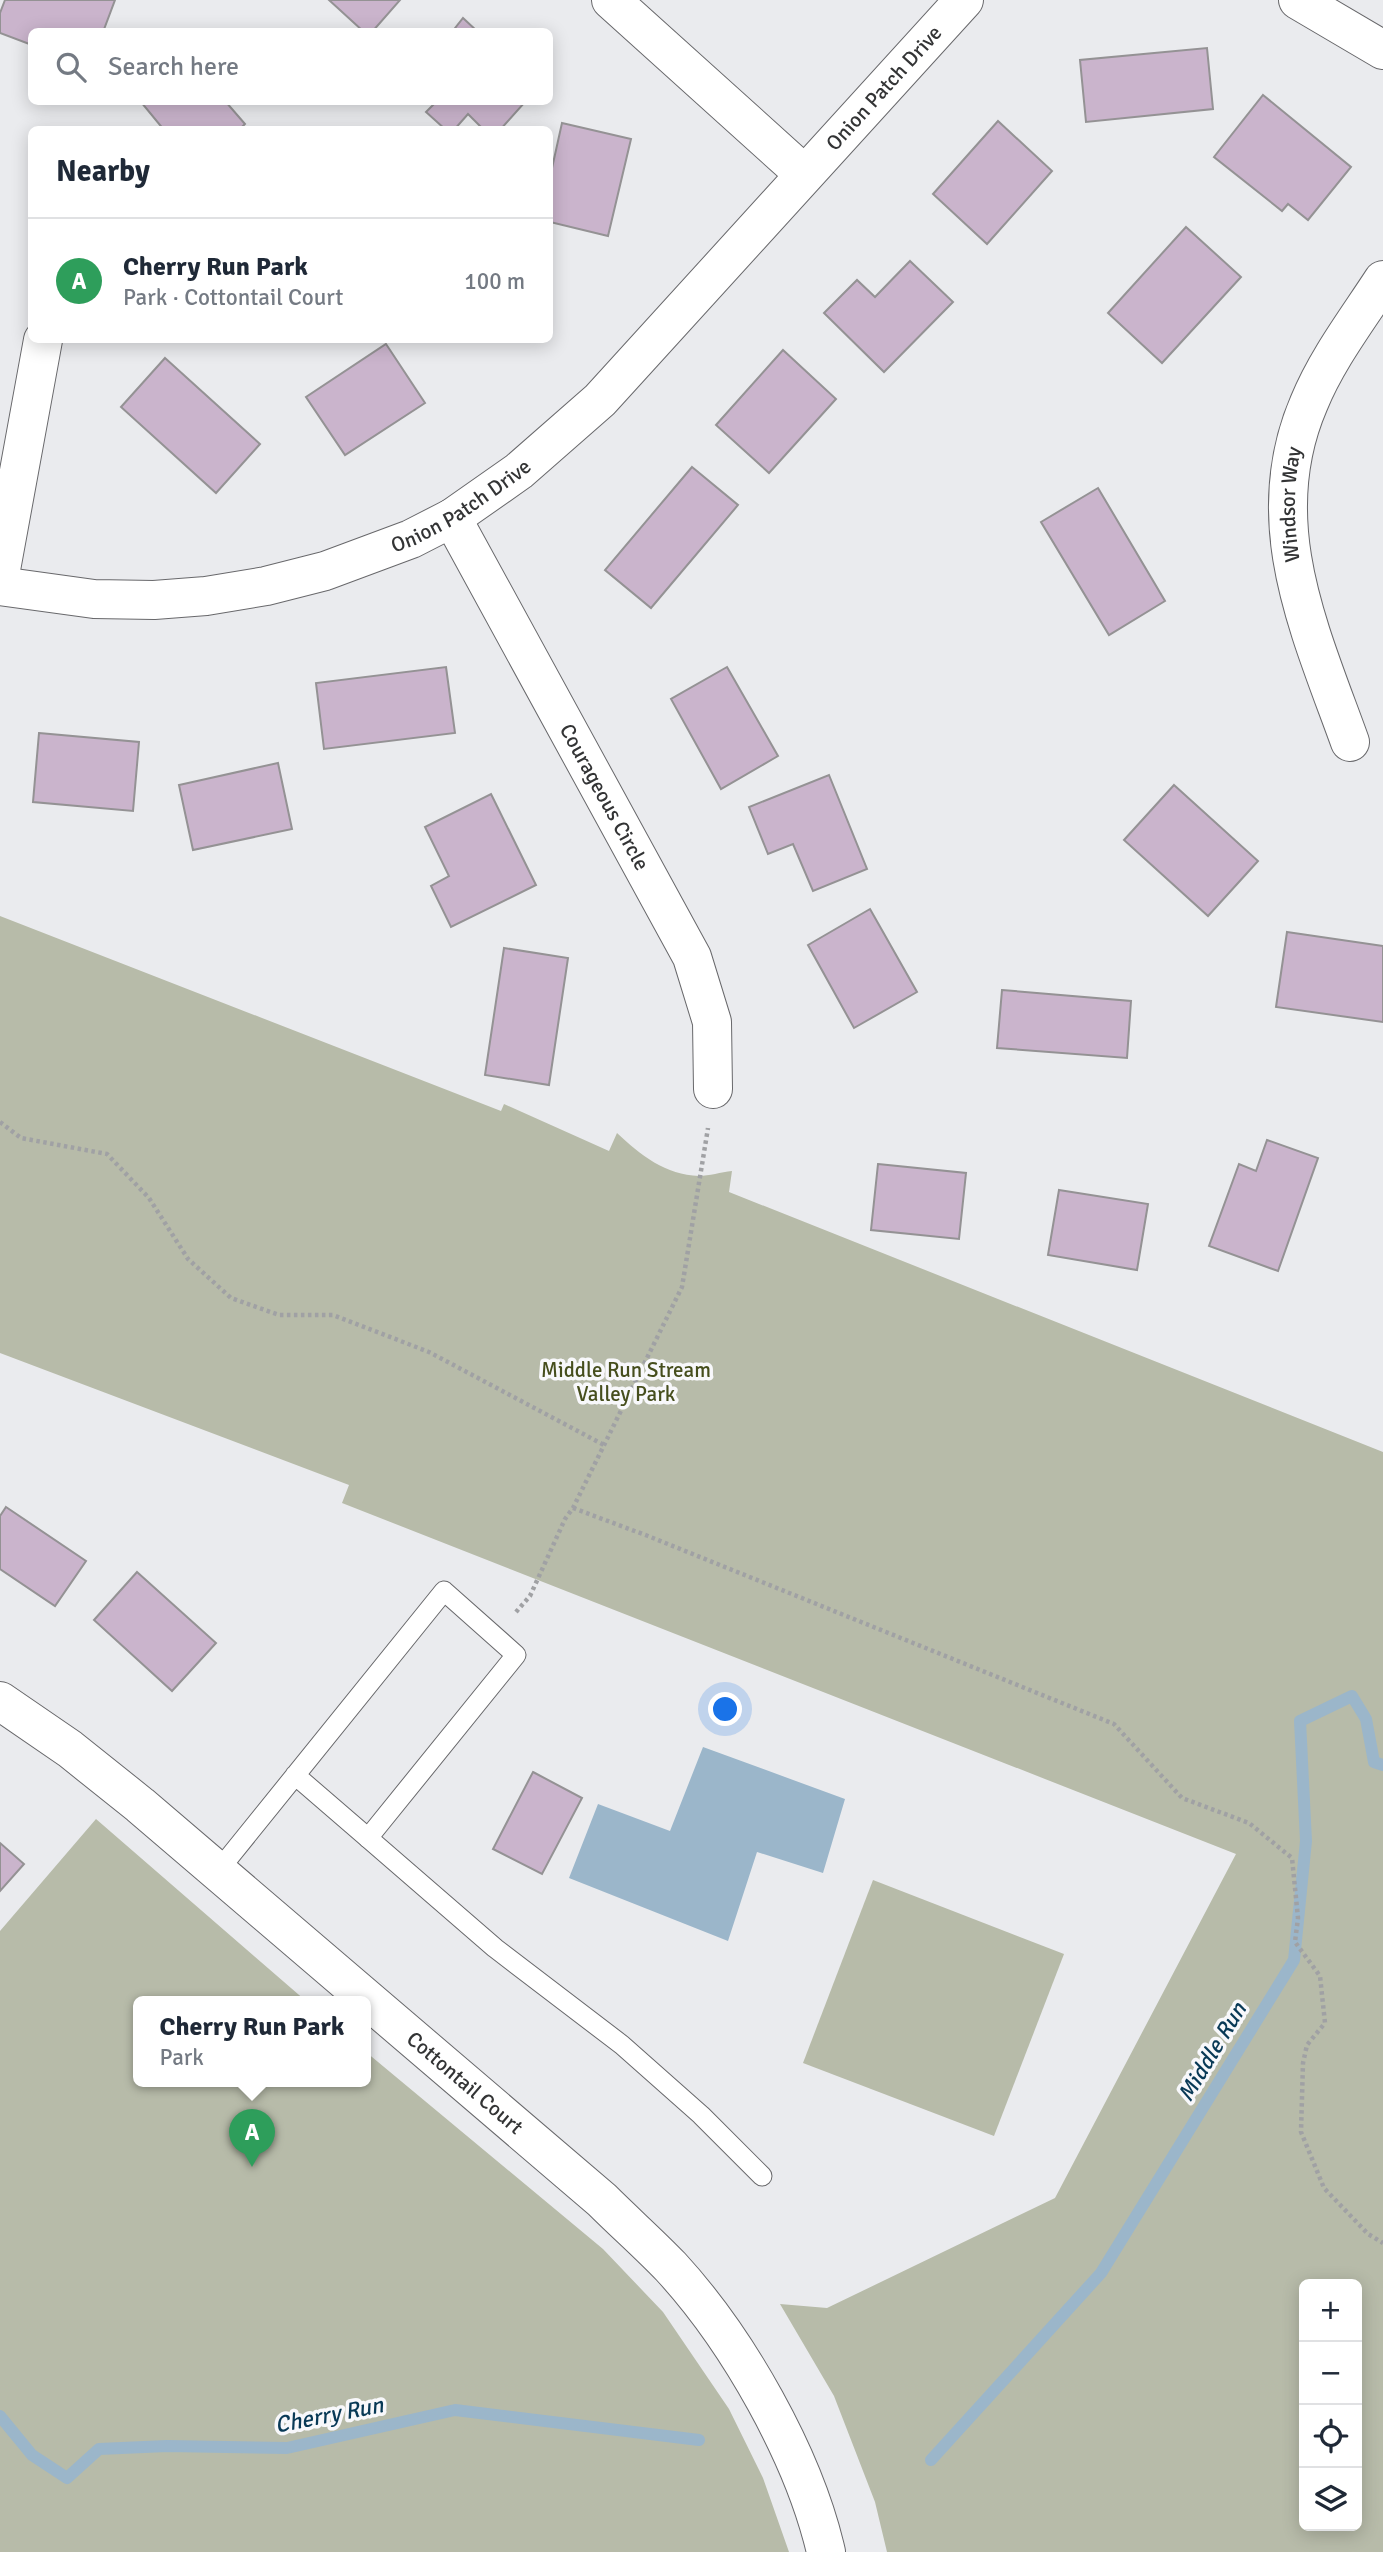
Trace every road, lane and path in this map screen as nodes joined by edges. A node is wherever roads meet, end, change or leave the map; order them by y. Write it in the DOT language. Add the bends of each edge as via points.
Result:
graph roads {
  1 [pos="611,0"];
  2 [pos="964,0"];
  3 [pos="1298,0"];
  4 [pos="1383,50"];
  5 [pos="804,174"];
  6 [pos="1383,280"];
  7 [pos="42,343"];
  8 [pos="452,518"];
  9 [pos="0,575"];
  10 [pos="0,586"];
  11 [pos="1350,742"];
  12 [pos="713,1089"];
  13 [pos="0,1122"];
  14 [pos="604,1445"];
  15 [pos="573,1508"];
  16 [pos="496,1636"];
  17 [pos="0,1701"];
  18 [pos="295,1775"];
  19 [pos="368,1838"];
  20 [pos="218,1871"];
  21 [pos="364,1996"];
  22 [pos="371,2002"];
  23 [pos="762,2176"];
  24 [pos="1383,2243"];
  25 [pos="826,2552"];
  1 -- 5 [label="street"];
  2 -- 5 [label="street, Onion Patch Drive"];
  3 -- 4 [label="street"];
  5 -- 8 [label="street, Onion Patch Drive" via="600,400 519,471"];
  6 -- 11 [label="street, Windsor Way" via="1327,365 1308,405 1293,453 1287,504 1291,563"];
  7 -- 9 [label="street"];
  8 -- 10 [label="street, Onion Patch Drive" via="411,539 324,571 206,596 94,599"];
  8 -- 12 [label="street, Courageous Circle" via="692,957 712,1022"];
  12 -- 14 [label="path" via="682,1287"];
  13 -- 14 [label="path" via="21,1138 107,1154 149,1198 188,1259 231,1298 279,1315 333,1315 429,1352"];
  14 -- 15 [label="path"];
  15 -- 16 [label="path" via="530,1597"];
  15 -- 24 [label="path" via="1114,1724 1182,1798 1249,1823 1292,1858 1296,1942 1320,1976 1325,2023 1305,2054 1301,2132 1324,2188 1368,2234"];
  16 -- 18 [label="lane" via="444,1591"];
  16 -- 19 [label="lane" via="516,1655"];
  17 -- 20 [label="street, Cottontail Court" via="70,1749"];
  18 -- 19 [label="lane"];
  18 -- 20 [label="lane"];
  19 -- 23 [label="lane" via="495,1948 622,2045"];
  20 -- 21 [label="street, Cottontail Court"];
  22 -- 25 [label="street, Cottontail Court" via="602,2200 671,2268 746,2368 802,2479"];
}
